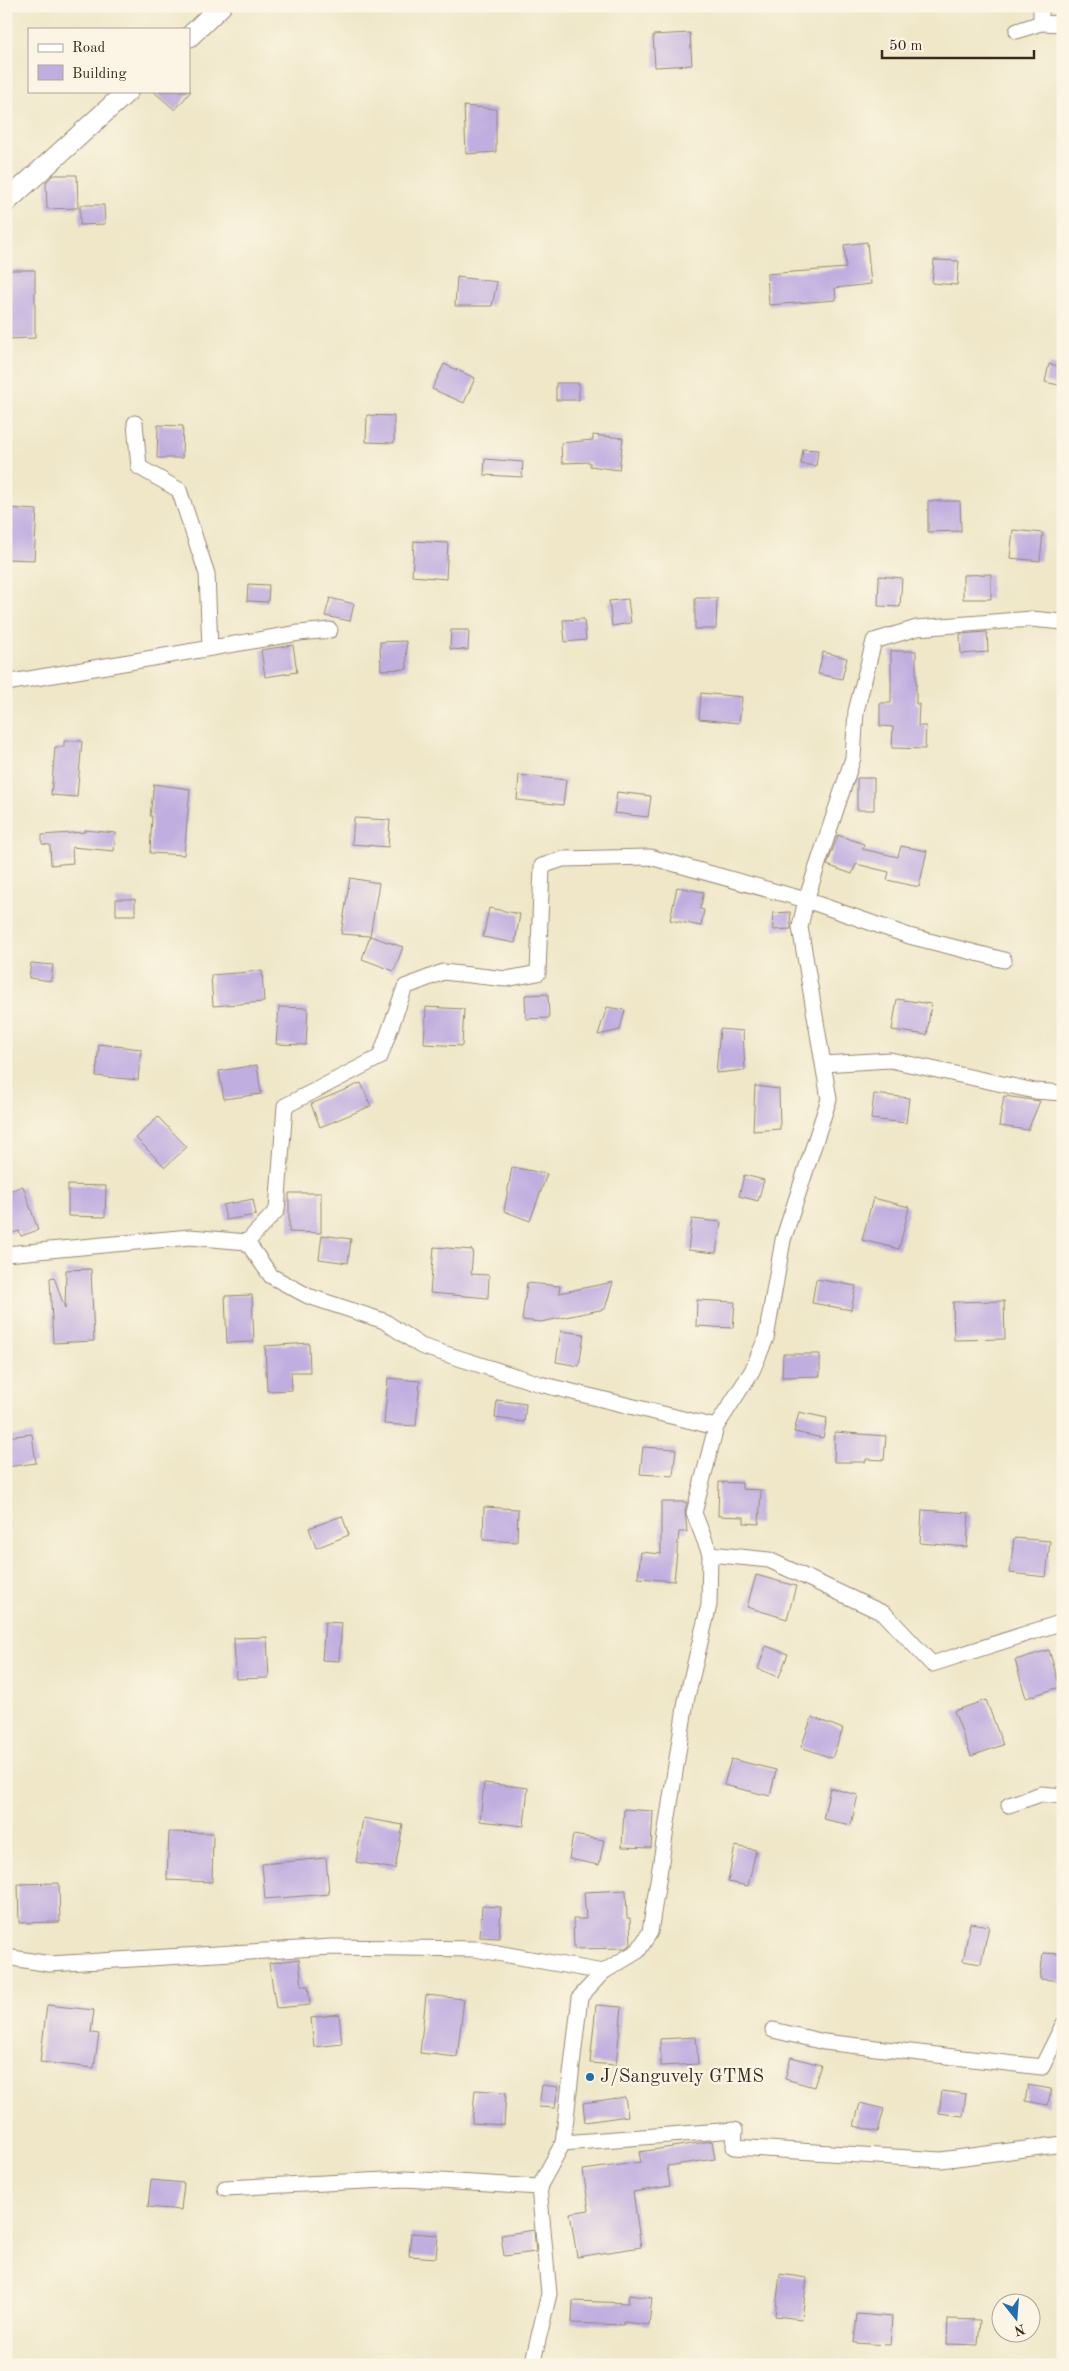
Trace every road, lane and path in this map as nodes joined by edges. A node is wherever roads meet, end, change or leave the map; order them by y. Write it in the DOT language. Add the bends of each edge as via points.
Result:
graph roads {
  1 [pos="221,6"];
  2 [pos="1041,6"];
  3 [pos="1041,23"];
  4 [pos="1063,24"];
  5 [pos="1016,31"];
  6 [pos="190,36"];
  7 [pos="127,92"];
  8 [pos="6,202"];
  9 [pos="136,423"];
  10 [pos="1063,622"];
  11 [pos="330,630"];
  12 [pos="210,648"];
  13 [pos="6,683"];
  14 [pos="806,900"];
  15 [pos="1004,960"];
  16 [pos="823,1064"];
  17 [pos="1063,1093"];
  18 [pos="248,1242"];
  19 [pos="6,1254"];
  20 [pos="716,1427"];
  21 [pos="710,1554"];
  22 [pos="1063,1622"];
  23 [pos="1063,1796"];
  24 [pos="1009,1804"];
  25 [pos="6,1957"];
  26 [pos="603,1972"];
  27 [pos="1063,2025"];
  28 [pos="773,2030"];
  29 [pos="563,2142"];
  30 [pos="1063,2144"];
  31 [pos="539,2187"];
  32 [pos="225,2188"];
  33 [pos="532,2365"];
  1 -- 6 [label="street"];
  2 -- 3 [label="street"];
  3 -- 4 [label="street"];
  3 -- 5 [label="street"];
  7 -- 8 [label="street"];
  9 -- 12 [label="street" via="138,467 179,490 207,574"];
  10 -- 14 [label="street" via="1030,619 917,628 874,641 856,711 854,758"];
  11 -- 12 [label="street"];
  12 -- 13 [label="street"];
  14 -- 15 [label="street" via="909,936"];
  14 -- 16 [label="street" via="800,927"];
  14 -- 18 [label="street" via="650,857 563,859 542,866 538,973 506,979 443,972 405,988 380,1058 285,1106 277,1210"];
  16 -- 17 [label="street" via="890,1060 1035,1091"];
  16 -- 20 [label="street" via="829,1099 783,1240 766,1338 752,1371"];
  18 -- 19 [label="street" via="190,1237"];
  18 -- 20 [label="street" via="271,1276 308,1296 384,1321 421,1346 540,1384"];
  20 -- 21 [label="street" via="694,1513"];
  21 -- 22 [label="street" via="769,1560 885,1614 932,1664"];
  21 -- 26 [label="street" via="709,1605 686,1701 650,1932 638,1951"];
  23 -- 24 [label="street" via="1041,1794"];
  25 -- 26 [label="street" via="50,1964 332,1947 475,1949"];
  26 -- 29 [label="street" via="580,1997"];
  27 -- 28 [label="street" via="1042,2067 824,2042"];
  29 -- 30 [label="street" via="735,2130 734,2147 941,2160"];
  29 -- 31 [label="street"];
  31 -- 32 [label="street" via="406,2179"];
  31 -- 33 [label="street" via="549,2294"];
}
